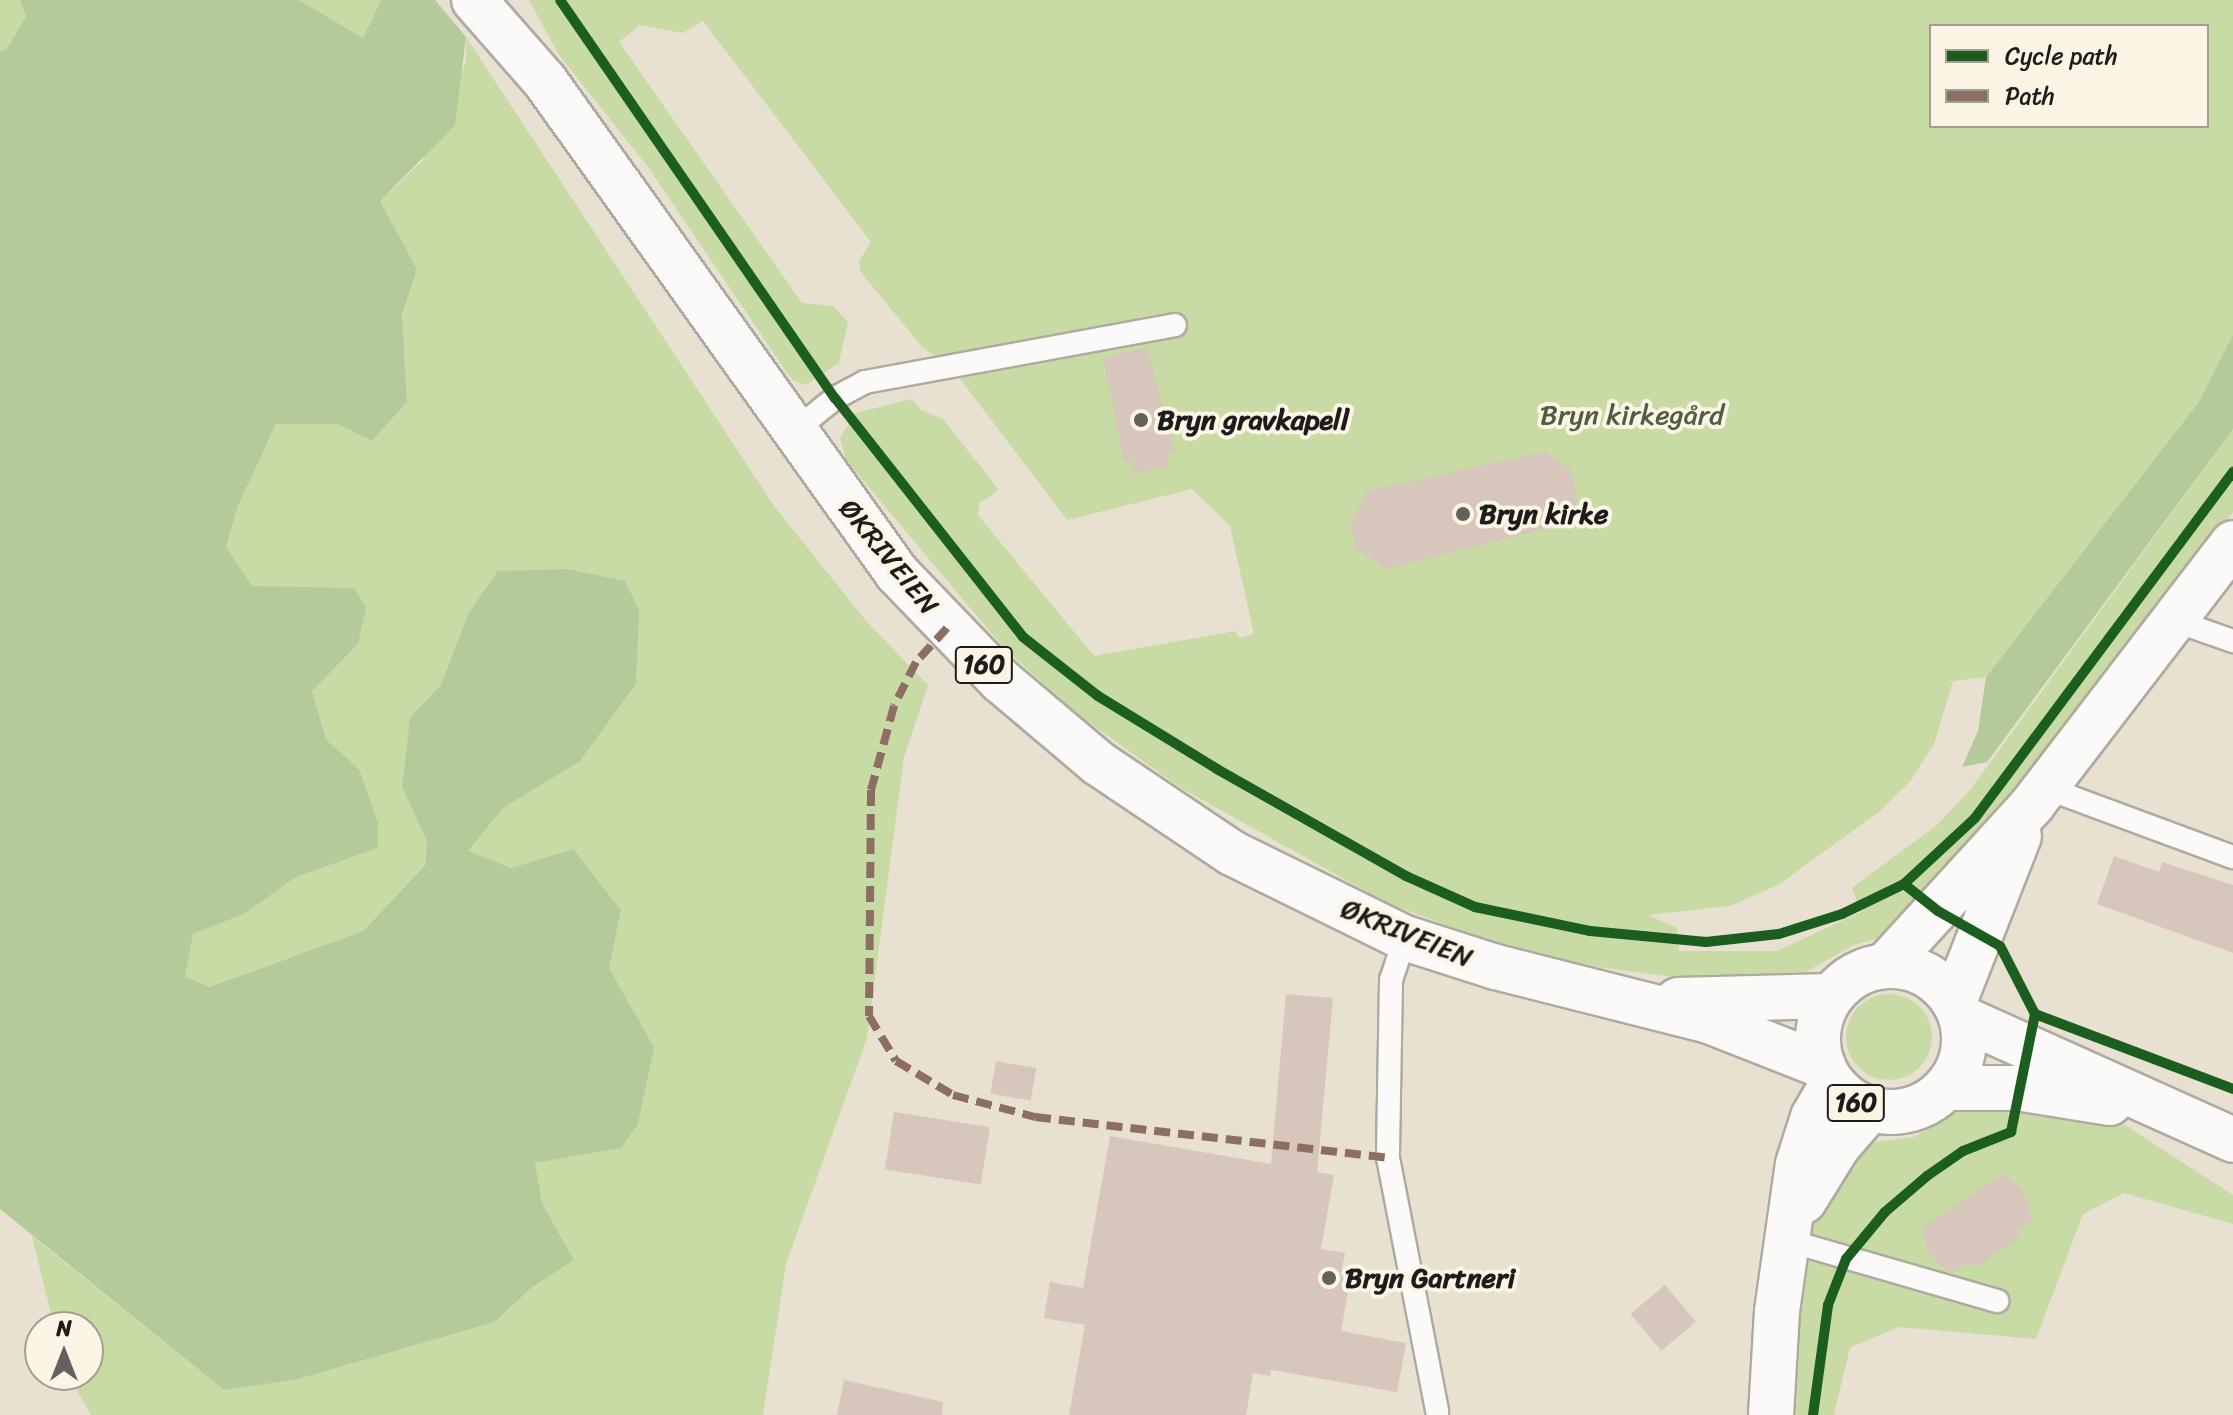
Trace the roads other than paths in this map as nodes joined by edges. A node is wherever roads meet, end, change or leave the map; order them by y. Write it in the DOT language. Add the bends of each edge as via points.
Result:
graph roads {
  1 [pos="474,0"];
  2 [pos="503,0"];
  3 [pos="545,81"];
  4 [pos="1175,325"];
  5 [pos="792,433"];
  6 [pos="2233,543"];
  7 [pos="2173,620"];
  8 [pos="2233,641"];
  9 [pos="2039,796"];
  10 [pos="2233,857"];
  11 [pos="1405,938"];
  12 [pos="1886,965"];
  13 [pos="1831,996"];
  14 [pos="1624,1000"];
  15 [pos="1958,1010"];
  16 [pos="1828,1074"];
  17 [pos="1946,1088"];
  18 [pos="1870,1109"];
  19 [pos="2173,1117"];
  20 [pos="2233,1140"];
  21 [pos="1788,1232"];
  22 [pos="1997,1301"];
  23 [pos="1437,1411"];
  24 [pos="1771,1415"];
  1 -- 3 [label="main road, ØKRIVEIEN / 160"];
  2 -- 3 [label="main road, ØKRIVEIEN / 160"];
  3 -- 5 [label="main road, ØKRIVEIEN / 160"];
  4 -- 5 [label="lane" via="865,382 835,398"];
  5 -- 11 [label="main road, ØKRIVEIEN / 160" via="897,573 1046,722 1161,808 1232,853"];
  6 -- 7 [label="main road"];
  7 -- 8 [label="lane"];
  7 -- 9 [label="main road"];
  9 -- 10 [label="lane"];
  9 -- 12 [label="main road"];
  9 -- 15 [label="main road"];
  11 -- 14 [label="main road, ØKRIVEIEN / 160"];
  11 -- 23 [label="lane" via="1391,980 1388,1158"];
  12 -- 13 [label="main road" via="1852,977"];
  12 -- 15 [label="main road" via="1926,974"];
  13 -- 14 [label="main road, ØKRIVEIEN / 160"];
  13 -- 16 [label="main road, 160" via="1819,1025"];
  14 -- 16 [label="main road, ØKRIVEIEN / 160" via="1709,1021"];
  15 -- 17 [label="main road" via="1964,1051"];
  15 -- 19 [label="main road"];
  16 -- 18 [label="main road, 160"];
  16 -- 21 [label="main road" via="1798,1164"];
  17 -- 18 [label="main road, 160" via="1906,1110"];
  17 -- 19 [label="main road" via="2065,1093"];
  18 -- 21 [label="main road" via="1838,1146"];
  19 -- 20 [label="main road"];
  21 -- 22 [label="lane"];
  21 -- 24 [label="main road"];
}
